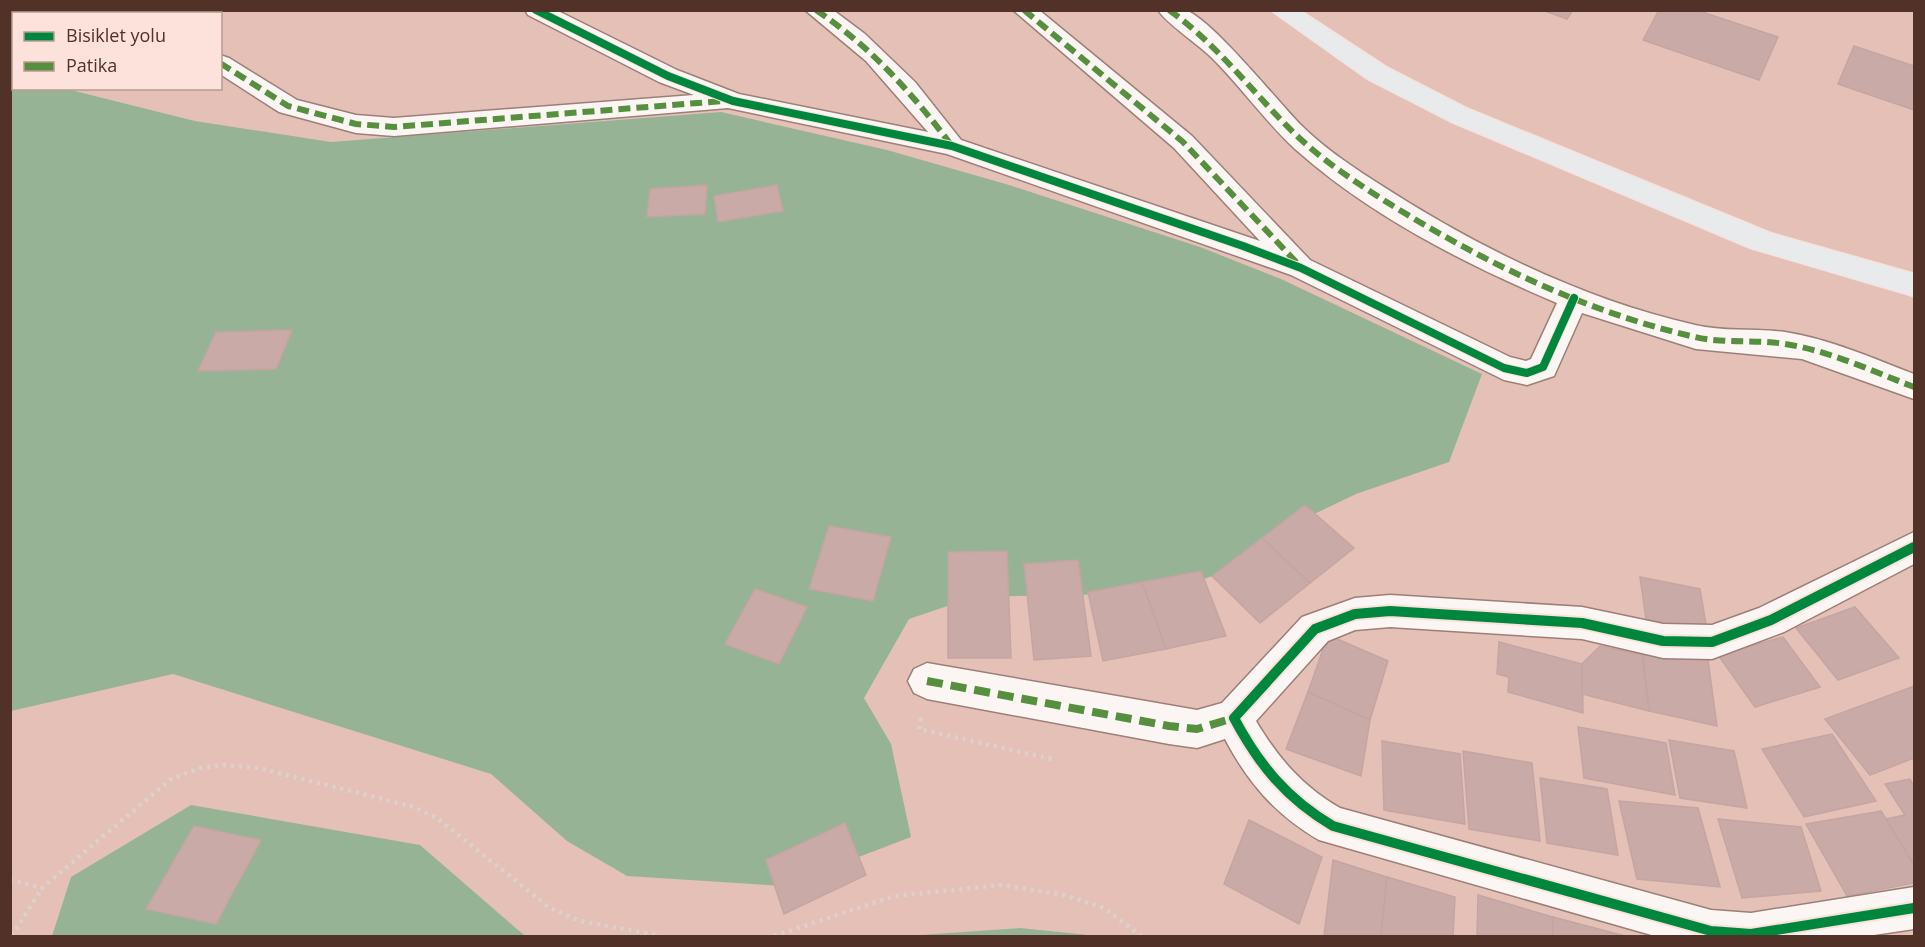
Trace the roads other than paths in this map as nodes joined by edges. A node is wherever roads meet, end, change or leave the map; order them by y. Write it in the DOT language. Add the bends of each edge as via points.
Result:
graph roads {
  1 [pos="536,10"];
  2 [pos="816,10"];
  3 [pos="1024,10"];
  4 [pos="1169,10"];
  5 [pos="1282,10"];
  6 [pos="222,64"];
  7 [pos="733,101"];
  8 [pos="952,146"];
  9 [pos="1301,267"];
  10 [pos="1914,285"];
  11 [pos="1574,298"];
  12 [pos="1914,387"];
  13 [pos="1914,547"];
  14 [pos="927,681"];
  15 [pos="1234,718"];
  16 [pos="1914,908"];
  1 -- 7 [label="street" via="668,76"];
  2 -- 8 [label="street" via="878,56 908,87"];
  3 -- 9 [label="street" via="1183,142"];
  4 -- 11 [label="street" via="1212,42 1296,135 1345,173 1448,237"];
  5 -- 10 [label="main road" via="1377,73 1459,115 1761,241"];
  6 -- 7 [label="street" via="288,106 356,124 394,127"];
  7 -- 8 [label="street"];
  8 -- 9 [label="street"];
  9 -- 11 [label="street" via="1504,368 1527,373 1543,367"];
  11 -- 12 [label="street" via="1697,338 1809,349"];
  13 -- 15 [label="street" via="1771,620 1712,642 1663,641 1582,623 1390,611 1355,614 1315,629"];
  14 -- 15 [label="street" via="1169,726 1197,729"];
  15 -- 16 [label="street" via="1253,753 1286,795 1309,814 1333,826 1711,931 1750,934"];
}
